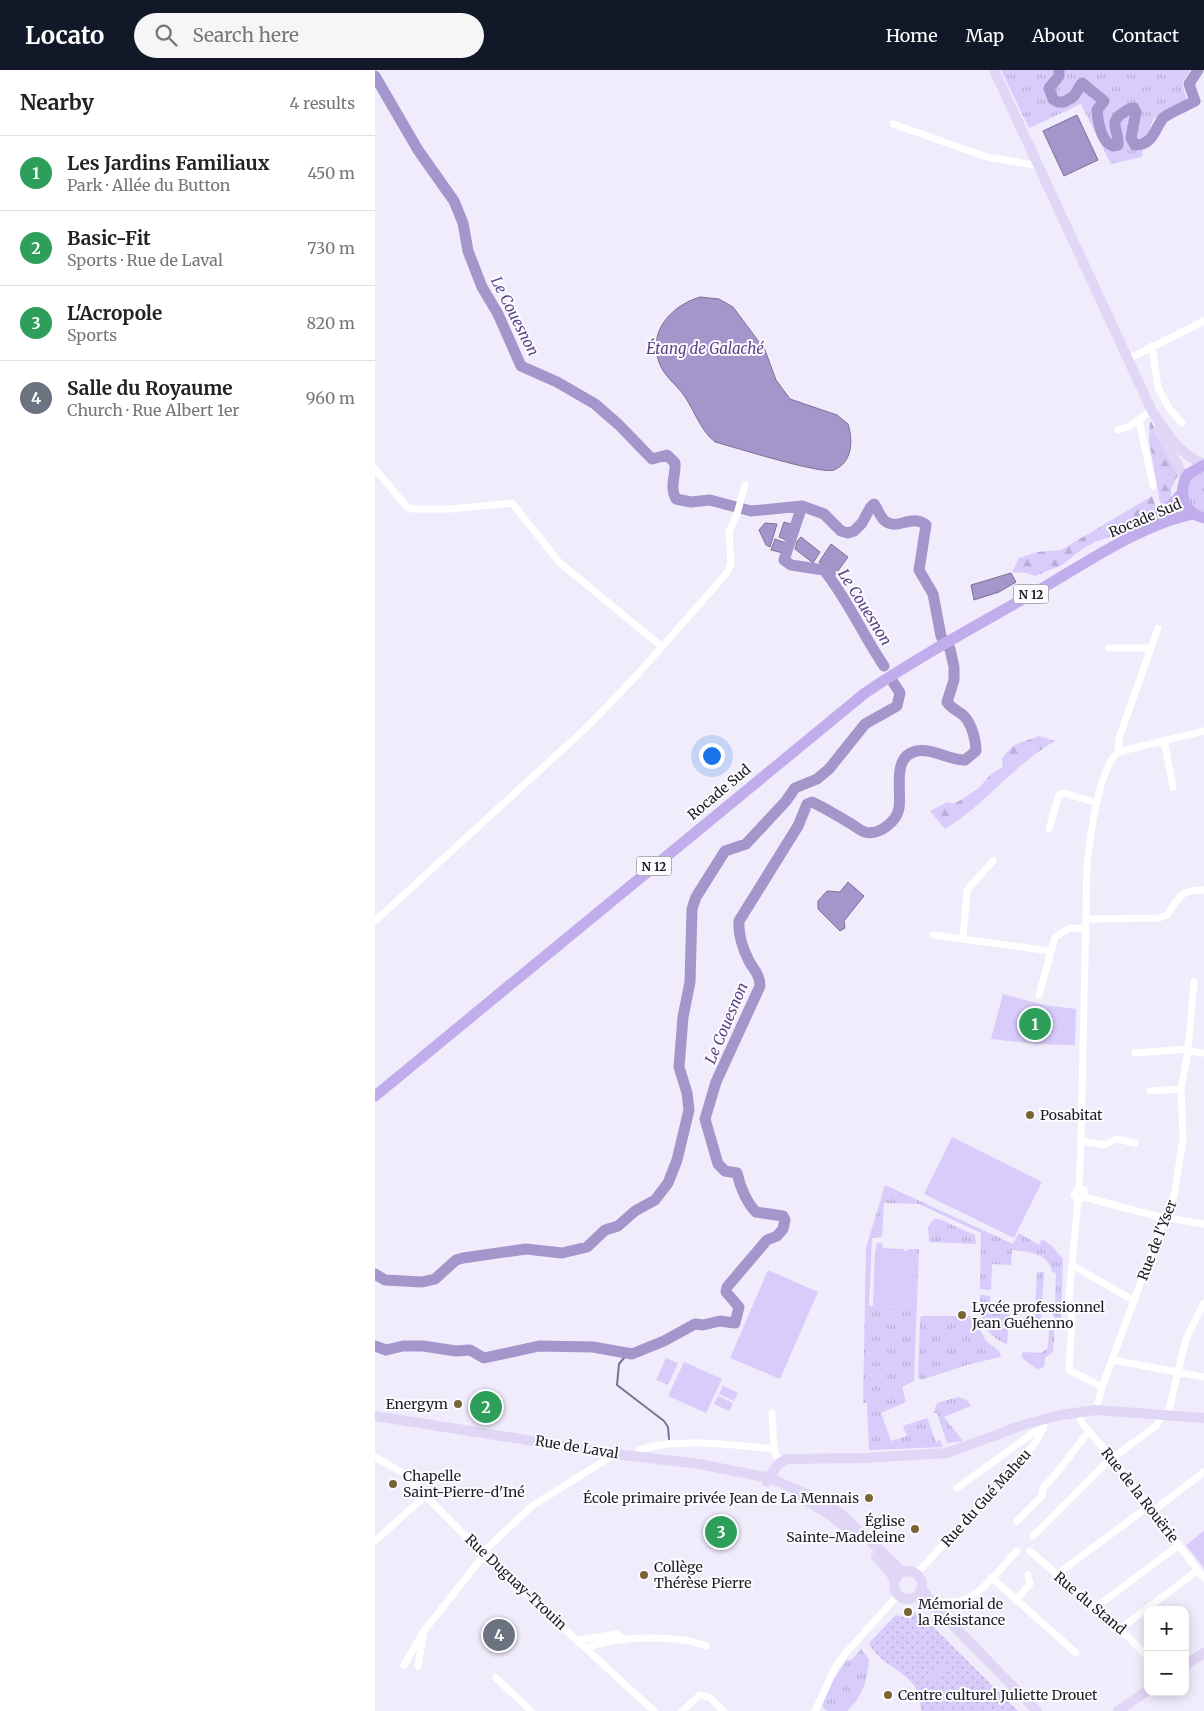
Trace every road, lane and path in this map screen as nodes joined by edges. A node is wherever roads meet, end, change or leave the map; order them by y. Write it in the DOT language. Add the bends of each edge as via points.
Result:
graph roads {
  1 [pos="994,70"];
  2 [pos="893,124"];
  3 [pos="1039,166"];
  4 [pos="1204,321"];
  5 [pos="1152,346"];
  6 [pos="1128,358"];
  7 [pos="1148,417"];
  8 [pos="1181,423"];
  9 [pos="1118,430"];
  10 [pos="1204,465"];
  11 [pos="375,469"];
  12 [pos="1185,480"];
  13 [pos="745,485"];
  14 [pos="1153,486"];
  15 [pos="1182,493"];
  16 [pos="1199,516"];
  17 [pos="1109,550"];
  18 [pos="1158,628"];
  19 [pos="661,646"];
  20 [pos="1109,648"];
  21 [pos="1149,648"];
  22 [pos="1204,731"];
  23 [pos="1164,741"];
  24 [pos="1118,752"];
  25 [pos="1173,787"];
  26 [pos="1097,803"];
  27 [pos="1049,828"];
  28 [pos="993,861"];
  29 [pos="1204,890"];
  30 [pos="1086,919"];
  31 [pos="375,920"];
  32 [pos="1086,929"];
  33 [pos="933,934"];
  34 [pos="963,938"];
  35 [pos="1051,950"];
  36 [pos="1194,982"];
  37 [pos="1039,995"];
  38 [pos="1188,1050"];
  39 [pos="1135,1053"];
  40 [pos="1204,1053"];
  41 [pos="1181,1089"];
  42 [pos="1150,1091"];
  43 [pos="375,1096"];
  44 [pos="1081,1141"];
  45 [pos="1135,1142"];
  46 [pos="1081,1199"];
  47 [pos="1167,1218"];
  48 [pos="1204,1224"];
  49 [pos="1072,1266"];
  50 [pos="1134,1301"];
  51 [pos="1204,1303"];
  52 [pos="1113,1360"];
  53 [pos="1178,1372"];
  54 [pos="1204,1376"];
  55 [pos="1102,1387"];
  56 [pos="1096,1410"];
  57 [pos="1079,1412"];
  58 [pos="772,1413"];
  59 [pos="1166,1414"];
  60 [pos="375,1416"];
  61 [pos="1047,1418"];
  62 [pos="1204,1418"];
  63 [pos="1043,1428"];
  64 [pos="1089,1431"];
  65 [pos="774,1449"];
  66 [pos="615,1454"];
  67 [pos="638,1456"];
  68 [pos="375,1457"];
  69 [pos="1112,1458"];
  70 [pos="779,1463"];
  71 [pos="1204,1472"];
  72 [pos="768,1480"];
  73 [pos="957,1488"];
  74 [pos="425,1496"];
  75 [pos="1151,1508"];
  76 [pos="1017,1521"];
  77 [pos="1033,1536"];
  78 [pos="375,1541"];
  79 [pos="1179,1545"];
  80 [pos="1017,1551"];
  81 [pos="1030,1551"];
  82 [pos="483,1554"];
  83 [pos="1198,1570"];
  84 [pos="903,1572"];
  85 [pos="917,1574"];
  86 [pos="1029,1575"];
  87 [pos="1056,1575"];
  88 [pos="991,1577"];
  89 [pos="1204,1578"];
  90 [pos="895,1581"];
  91 [pos="922,1590"];
  92 [pos="898,1595"];
  93 [pos="913,1598"];
  94 [pos="1015,1600"];
  95 [pos="1096,1608"];
  96 [pos="940,1612"];
  97 [pos="1120,1628"];
  98 [pos="424,1630"];
  99 [pos="579,1640"];
  100 [pos="625,1640"];
  101 [pos="706,1646"];
  102 [pos="587,1648"];
  103 [pos="1076,1653"];
  104 [pos="1144,1653"];
  105 [pos="1204,1653"];
  106 [pos="1189,1662"];
  107 [pos="404,1665"];
  108 [pos="418,1666"];
  109 [pos="496,1678"];
  110 [pos="1144,1693"];
  111 [pos="649,1710"];
  112 [pos="531,1711"];
  113 [pos="682,1711"];
  114 [pos="724,1711"];
  115 [pos="815,1711"];
  116 [pos="1037,1711"];
  117 [pos="1118,1711"];
  1 -- 3 [label="street"];
  2 -- 3 [label="street" via="987,157"];
  3 -- 6 [label="street"];
  4 -- 5 [label="street"];
  5 -- 6 [label="street"];
  5 -- 8 [label="street" via="1158,388"];
  6 -- 7 [label="street"];
  7 -- 9 [label="street"];
  7 -- 10 [label="street" via="1187,456"];
  7 -- 12 [label="street"];
  7 -- 14 [label="street"];
  10 -- 12 [label="main road" via="1193,470"];
  11 -- 19 [label="street" via="412,509 512,503 559,562"];
  12 -- 15 [label="main road"];
  13 -- 19 [label="street" via="729,532 731,564 726,574"];
  15 -- 16 [label="main road" via="1187,507"];
  15 -- 17 [label="main road, Rocade Sud / N 12" via="1168,508"];
  16 -- 17 [label="main road, Rocade Sud / N 12" via="1172,519"];
  17 -- 43 [label="main road, Rocade Sud / N 12" via="886,679 830,720"];
  18 -- 21 [label="street"];
  19 -- 31 [label="street" via="586,728"];
  20 -- 21 [label="street"];
  21 -- 24 [label="street" via="1119,738"];
  22 -- 23 [label="street"];
  23 -- 24 [label="street"];
  23 -- 25 [label="street"];
  24 -- 26 [label="street" via="1110,761"];
  26 -- 27 [label="street" via="1063,793 1059,795"];
  26 -- 30 [label="street" via="1090,831"];
  28 -- 34 [label="street" via="967,890"];
  29 -- 30 [label="street" via="1185,892 1167,915 1159,918"];
  30 -- 32 [label="street"];
  32 -- 35 [label="street" via="1070,928 1055,937"];
  32 -- 44 [label="street"];
  33 -- 34 [label="street"];
  34 -- 35 [label="street"];
  35 -- 37 [label="street"];
  36 -- 38 [label="street, Rue de l'Yser"];
  38 -- 39 [label="street"];
  38 -- 40 [label="street"];
  38 -- 41 [label="street, Rue de l'Yser"];
  41 -- 42 [label="street"];
  41 -- 47 [label="street, Rue de l'Yser" via="1183,1139"];
  44 -- 45 [label="street" via="1105,1145 1116,1139"];
  44 -- 46 [label="street" via="1079,1188 1085,1192"];
  46 -- 47 [label="street"];
  46 -- 49 [label="street"];
  47 -- 48 [label="street"];
  47 -- 50 [label="street, Rue de l'Yser"];
  49 -- 50 [label="street"];
  49 -- 55 [label="street" via="1069,1370"];
  50 -- 52 [label="street, Rue de l'Yser"];
  51 -- 53 [label="street" via="1186,1339"];
  52 -- 53 [label="street"];
  52 -- 55 [label="street, Rue de l'Yser"];
  53 -- 54 [label="street"];
  53 -- 59 [label="street"];
  55 -- 56 [label="street, Rue de l'Yser"];
  56 -- 57 [label="street"];
  56 -- 59 [label="street"];
  57 -- 61 [label="street"];
  57 -- 64 [label="street, Rue de la Rouërie"];
  58 -- 65 [label="street"];
  59 -- 62 [label="street"];
  59 -- 69 [label="street" via="1156,1426"];
  60 -- 66 [label="street, Rue de Laval"];
  61 -- 63 [label="street, Rue du Gué Maheu"];
  61 -- 70 [label="street" via="947,1453 855,1459 789,1458"];
  63 -- 73 [label="street"];
  63 -- 85 [label="street, Rue du Gué Maheu" via="1020,1462"];
  64 -- 69 [label="street, Rue de la Rouërie"];
  64 -- 76 [label="street" via="1063,1468 1043,1488 1042,1496"];
  65 -- 67 [label="street, Rue de Laval" via="692,1444 647,1447 639,1450"];
  65 -- 70 [label="street"];
  66 -- 67 [label="street, Rue de Laval"];
  66 -- 72 [label="street" via="629,1460"];
  66 -- 82 [label="street" via="532,1506"];
  67 -- 72 [label="street" via="707,1465"];
  68 -- 74 [label="street, Rue Duguay-Trouin" via="403,1472"];
  69 -- 75 [label="street, Rue de la Rouërie"];
  69 -- 77 [label="street"];
  70 -- 72 [label="street"];
  71 -- 75 [label="street"];
  72 -- 84 [label="street" via="817,1498 840,1513"];
  72 -- 90 [label="street" via="839,1522 888,1569"];
  74 -- 78 [label="street"];
  74 -- 82 [label="street, Rue Duguay-Trouin"];
  75 -- 79 [label="street, Rue de la Rouërie"];
  75 -- 87 [label="street"];
  79 -- 83 [label="street, Rue de la Rouërie"];
  79 -- 95 [label="street"];
  80 -- 88 [label="street"];
  81 -- 87 [label="street, Rue du Stand"];
  82 -- 98 [label="street"];
  82 -- 99 [label="street, Rue Duguay-Trouin"];
  83 -- 89 [label="street, Rue de la Rouërie"];
  83 -- 97 [label="street"];
  84 -- 85 [label="street"];
  84 -- 90 [label="street"];
  85 -- 91 [label="street" via="922,1581"];
  86 -- 94 [label="street" via="1030,1584"];
  87 -- 95 [label="street, Rue du Stand"];
  88 -- 94 [label="street"];
  88 -- 96 [label="street" via="971,1598 959,1603 949,1602"];
  90 -- 92 [label="street"];
  91 -- 93 [label="street"];
  91 -- 96 [label="street"];
  92 -- 93 [label="street"];
  92 -- 115 [label="street" via="844,1655"];
  93 -- 96 [label="street"];
  94 -- 103 [label="street"];
  95 -- 97 [label="street, Rue du Stand"];
  96 -- 116 [label="street"];
  97 -- 104 [label="street, Rue du Stand"];
  98 -- 107 [label="street"];
  98 -- 108 [label="street"];
  99 -- 100 [label="street" via="617,1634"];
  99 -- 102 [label="street, Rue Duguay-Trouin"];
  100 -- 101 [label="street" via="680,1640"];
  100 -- 102 [label="street"];
  102 -- 111 [label="street, Rue Duguay-Trouin"];
  105 -- 106 [label="street"];
  109 -- 112 [label="street"];
  110 -- 117 [label="street"];
  113 -- 114 [label="street" via="700,1695 705,1695"];
}
